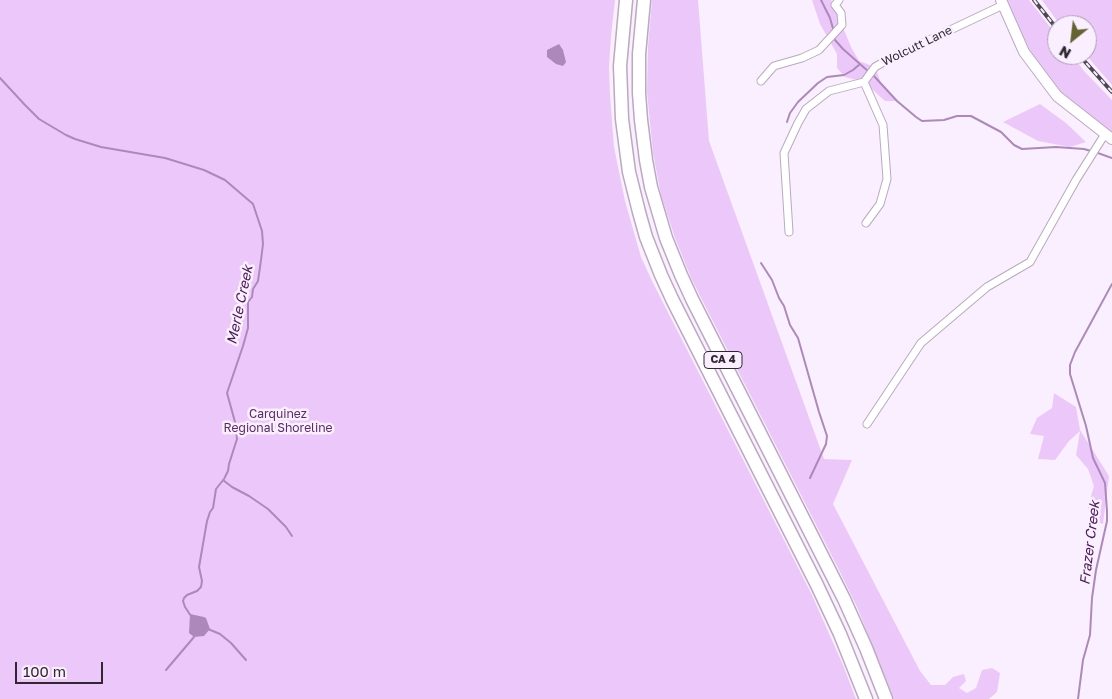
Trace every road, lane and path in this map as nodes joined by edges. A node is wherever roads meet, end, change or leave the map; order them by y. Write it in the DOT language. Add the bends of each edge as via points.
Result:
graph roads {
  1 [pos="626,0"];
  2 [pos="644,0"];
  3 [pos="839,0"];
  4 [pos="1002,3"];
  5 [pos="761,82"];
  6 [pos="864,82"];
  7 [pos="1108,137"];
  8 [pos="866,223"];
  9 [pos="789,232"];
  10 [pos="867,424"];
  11 [pos="866,699"];
  12 [pos="886,699"];
  1 -- 11 [label="highway, CA 4" via="620,66 622,119 630,172 646,237 663,281 817,585"];
  2 -- 12 [label="highway, CA 4" via="639,60 640,114 654,200 666,238 692,299 837,583"];
  3 -- 5 [label="street" via="835,5 841,13 842,25 830,39 819,50 774,66"];
  4 -- 6 [label="street, Wolcutt Lane" via="887,60 875,67"];
  4 -- 7 [label="street" via="1024,52 1057,96"];
  6 -- 8 [label="street" via="882,125 887,179 880,204"];
  6 -- 9 [label="street" via="829,91 806,109 798,123 784,153"];
  7 -- 10 [label="street" via="1097,146 1030,262 987,287 921,343"];
}
